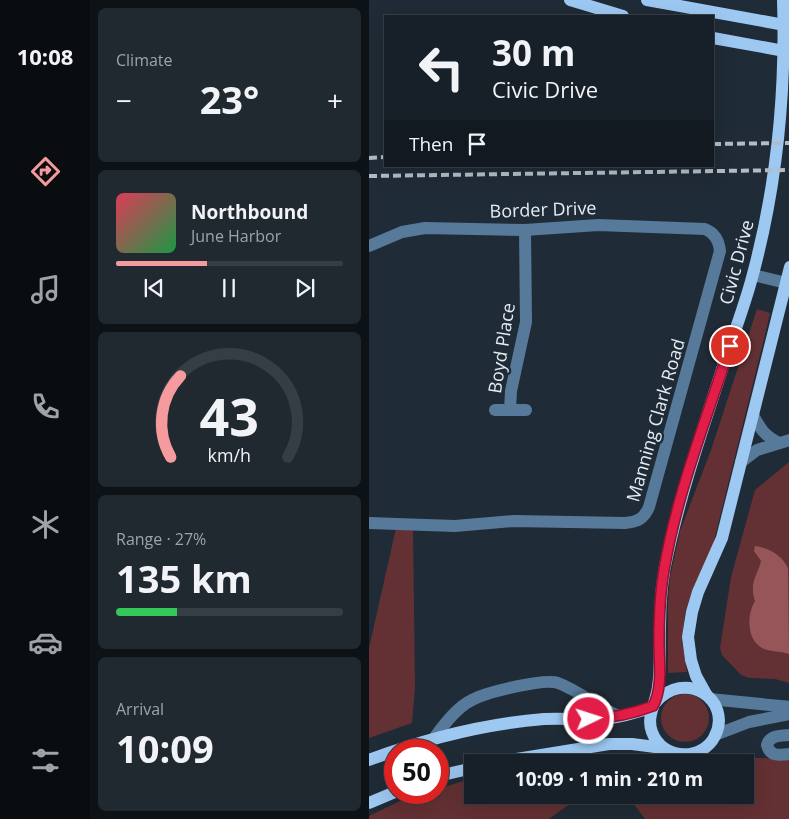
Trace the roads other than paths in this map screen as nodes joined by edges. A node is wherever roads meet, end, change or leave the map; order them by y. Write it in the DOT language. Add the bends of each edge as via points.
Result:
graph roads {
  1 [pos="570,0"];
  2 [pos="647,0"];
  3 [pos="783,0"];
  4 [pos="620,15"];
  5 [pos="787,26"];
  6 [pos="714,38"];
  7 [pos="787,52"];
  8 [pos="525,230"];
  9 [pos="717,240"];
  10 [pos="369,246"];
  11 [pos="789,267"];
  12 [pos="753,275"];
  13 [pos="787,283"];
  14 [pos="495,410"];
  15 [pos="510,410"];
  16 [pos="525,410"];
  17 [pos="753,415"];
  18 [pos="784,441"];
  19 [pos="741,462"];
  20 [pos="369,523"];
  21 [pos="708,697"];
  22 [pos="654,704"];
  23 [pos="789,707"];
  24 [pos="789,714"];
  25 [pos="619,716"];
  26 [pos="715,735"];
  27 [pos="789,735"];
  28 [pos="434,738"];
  29 [pos="663,748"];
  30 [pos="547,754"];
  31 [pos="789,754"];
  32 [pos="369,760"];
  33 [pos="464,770"];
  34 [pos="449,773"];
  35 [pos="384,797"];
  36 [pos="369,803"];
  1 -- 4 [label="main road"];
  2 -- 5 [label="main road"];
  3 -- 5 [label="main road, Civic Drive"];
  5 -- 7 [label="main road, Civic Drive"];
  6 -- 7 [label="main road"];
  7 -- 12 [label="main road, Civic Drive" via="771,192"];
  8 -- 9 [label="street, Border Drive" via="599,225 699,228 710,231"];
  8 -- 10 [label="street, Border Drive" via="425,228 402,232"];
  8 -- 15 [label="street, Boyd Place" via="526,322"];
  9 -- 20 [label="street, Manning Clark Road" via="719,257 649,507 641,518 625,523 530,520 455,526"];
  11 -- 13 [label="main road"];
  12 -- 13 [label="street"];
  12 -- 22 [label="main road, Civic Drive" via="688,473 671,537 664,570 659,686"];
  13 -- 17 [label="main road"];
  14 -- 15 [label="street"];
  15 -- 16 [label="street"];
  17 -- 18 [label="street" via="767,436"];
  17 -- 19 [label="main road"];
  18 -- 19 [label="street" via="757,450"];
  19 -- 21 [label="main road" via="722,538 695,601 688,637 691,660"];
  21 -- 22 [label="main road" via="698,690 679,687 661,695"];
  21 -- 23 [label="street"];
  21 -- 26 [label="main road" via="717,712"];
  22 -- 25 [label="main road"];
  22 -- 29 [label="main road" via="650,715 652,733"];
  24 -- 26 [label="street" via="749,722"];
  25 -- 28 [label="main road" via="544,720"];
  25 -- 28 [label="street" via="558,683 544,681 472,699"];
  26 -- 29 [label="main road" via="706,747 692,754 677,754"];
  27 -- 31 [label="street" via="769,739 767,745 775,755"];
  28 -- 32 [label="main road"];
  29 -- 30 [label="main road" via="609,744"];
  33 -- 34 [label="main road"];
  35 -- 36 [label="main road"];
}
